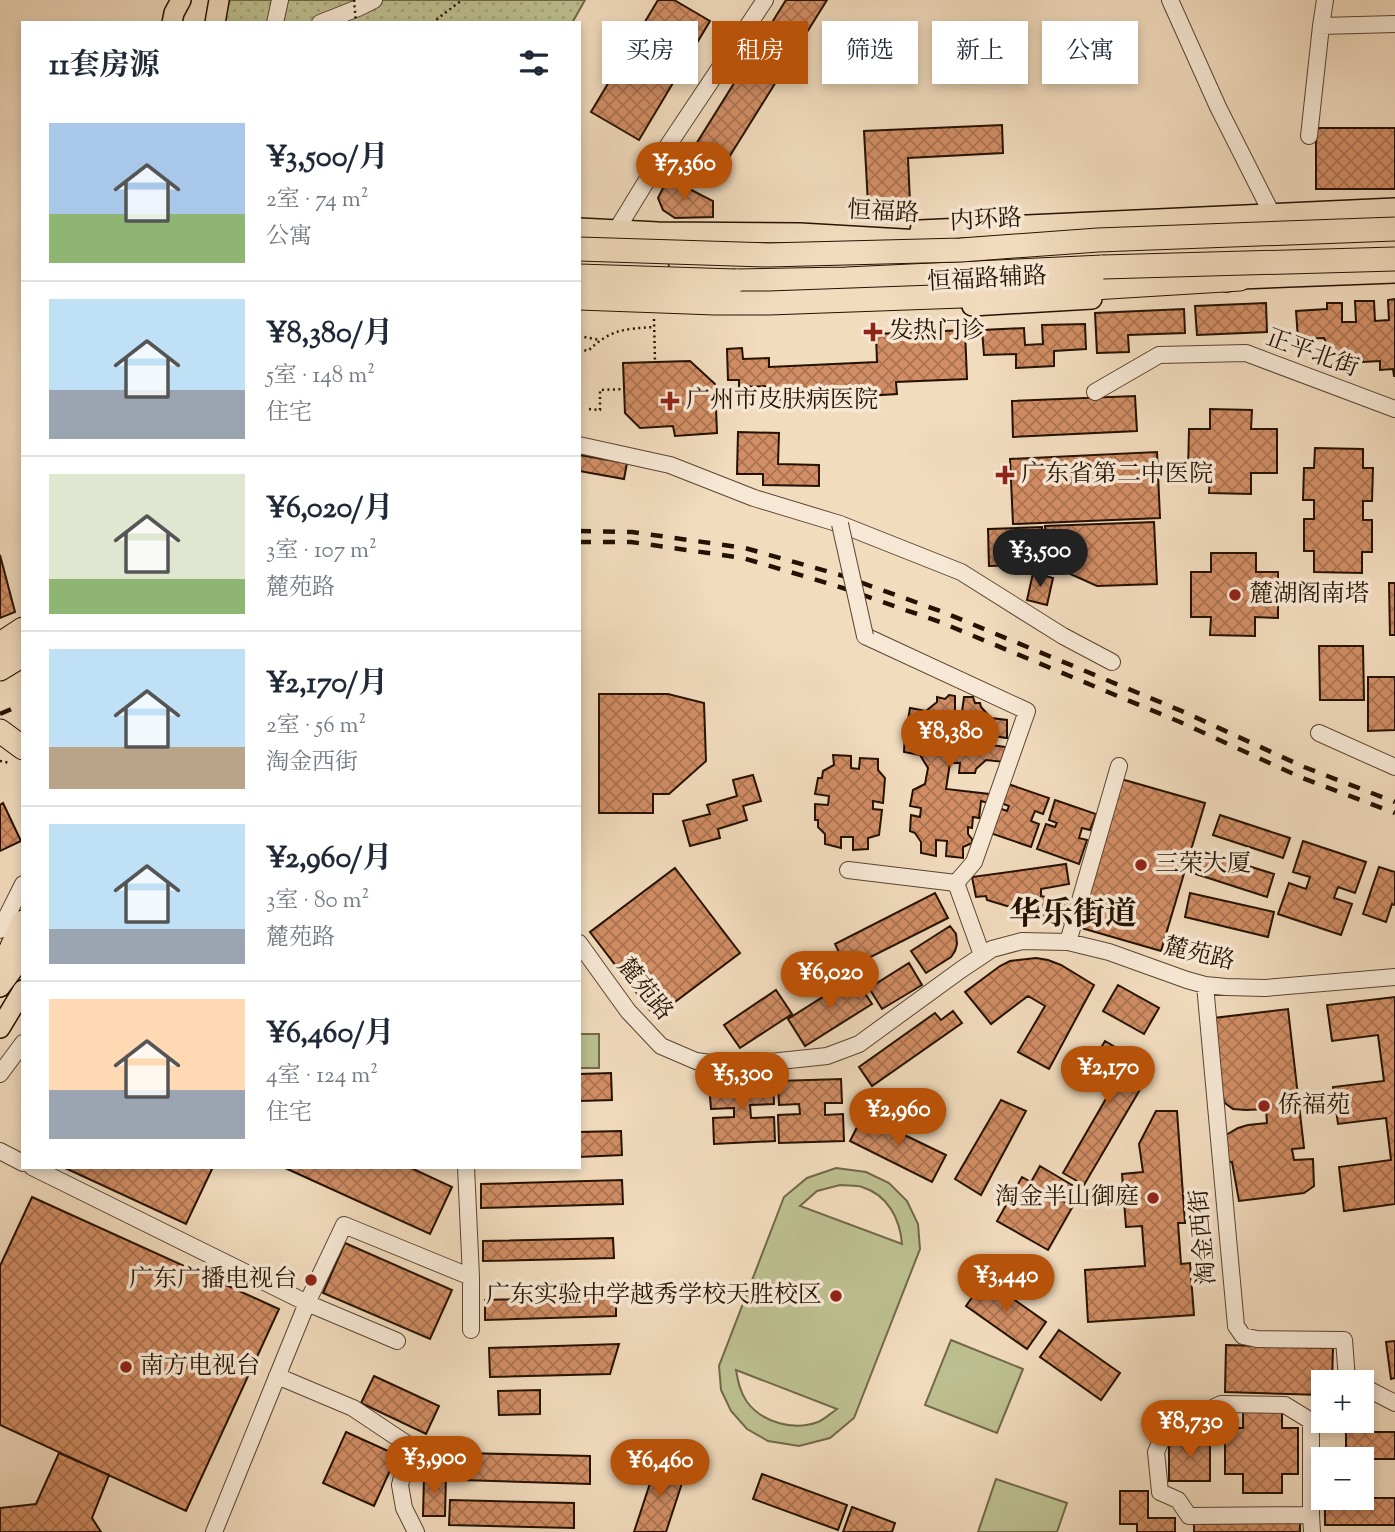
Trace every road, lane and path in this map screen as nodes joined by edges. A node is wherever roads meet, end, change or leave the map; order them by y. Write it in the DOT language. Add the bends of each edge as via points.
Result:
graph roads {
  1 [pos="181,0"];
  2 [pos="219,0"];
  3 [pos="280,0"];
  4 [pos="354,0"];
  5 [pos="374,0"];
  6 [pos="462,0"];
  7 [pos="765,0"];
  8 [pos="1170,0"];
  9 [pos="1325,0"];
  10 [pos="173,21"];
  11 [pos="215,21"];
  12 [pos="275,21"];
  13 [pos="325,21"];
  14 [pos="356,21"];
  15 [pos="435,21"];
  16 [pos="1395,24"];
  17 [pos="1321,26"];
  18 [pos="1309,136"];
  19 [pos="1395,208"];
  20 [pos="1334,211"];
  21 [pos="1272,214"];
  22 [pos="581,228"];
  23 [pos="617,230"];
  24 [pos="1395,230"];
  25 [pos="800,233"];
  26 [pos="1297,235"];
  27 [pos="1310,257"];
  28 [pos="1395,257"];
  29 [pos="583,263"];
  30 [pos="1395,273"];
  31 [pos="1240,279"];
  32 [pos="581,282"];
  33 [pos="581,300"];
  34 [pos="581,300"];
  35 [pos="581,336"];
  36 [pos="600,340"];
  37 [pos="581,349"];
  38 [pos="655,362"];
  39 [pos="624,389"];
  40 [pos="1095,392"];
  41 [pos="589,409"];
  42 [pos="1395,409"];
  43 [pos="581,445"];
  44 [pos="840,524"];
  45 [pos="21,629"];
  46 [pos="21,642"];
  47 [pos="0,644"];
  48 [pos="0,650"];
  49 [pos="21,656"];
  50 [pos="1112,662"];
  51 [pos="0,669"];
  52 [pos="0,731"];
  53 [pos="1319,733"];
  54 [pos="21,747"];
  55 [pos="1119,766"];
  56 [pos="1395,767"];
  57 [pos="848,870"];
  58 [pos="956,883"];
  59 [pos="21,888"];
  60 [pos="21,927"];
  61 [pos="0,930"];
  62 [pos="1068,942"];
  63 [pos="581,946"];
  64 [pos="982,955"];
  65 [pos="21,959"];
  66 [pos="0,974"];
  67 [pos="1395,977"];
  68 [pos="1205,985"];
  69 [pos="0,987"];
  70 [pos="21,993"];
  71 [pos="0,1028"];
  72 [pos="21,1046"];
  73 [pos="0,1074"];
  74 [pos="0,1151"];
  75 [pos="21,1162"];
  76 [pos="36,1169"];
  77 [pos="462,1169"];
  78 [pos="471,1277"];
  79 [pos="307,1303"];
  80 [pos="471,1330"];
  81 [pos="397,1341"];
  82 [pos="1346,1370"];
  83 [pos="277,1376"];
  84 [pos="1374,1393"];
  85 [pos="1395,1404"];
  86 [pos="1311,1524"];
  87 [pos="214,1532"];
  88 [pos="416,1532"];
  1 -- 10 [label="main road"];
  2 -- 11 [label="main road"];
  3 -- 12 [label="street"];
  4 -- 14 [label="path, bridge"];
  5 -- 13 [label="street"];
  6 -- 15 [label="path"];
  7 -- 23 [label="street"];
  8 -- 21 [label="street"];
  9 -- 17 [label="street"];
  16 -- 17 [label="street"];
  17 -- 18 [label="street"];
  19 -- 20 [label="main road"];
  20 -- 21 [label="main road"];
  20 -- 26 [label="main road"];
  21 -- 25 [label="main road"];
  22 -- 23 [label="main road, 恒福路"];
  23 -- 25 [label="main road, 恒福路"];
  23 -- 29 [label="street"];
  24 -- 26 [label="main road, 恒福路"];
  24 -- 29 [label="highway, 内环路, bridge"];
  25 -- 26 [label="main road, 恒福路" via="1005,243"];
  27 -- 28 [label="main road"];
  27 -- 29 [label="main road" via="839,273"];
  27 -- 31 [label="main road"];
  28 -- 29 [label="highway, bridge" via="735,281"];
  29 -- 32 [label="street"];
  30 -- 31 [label="main road, 恒福路辅路"];
  31 -- 33 [label="highway, bridge" via="769,303"];
  31 -- 34 [label="main road, 恒福路辅路" via="1177,291 985,306 686,310"];
  35 -- 36 [label="path"];
  36 -- 37 [label="path" via="588,351"];
  36 -- 38 [label="path" via="619,330 654,327"];
  39 -- 41 [label="path" via="600,390 600,410"];
  40 -- 42 [label="street, 正平北街" via="1159,355 1246,354"];
  43 -- 44 [label="street" via="670,465 754,498"];
  44 -- 50 [label="street" via="961,572"];
  44 -- 58 [label="street, bridge" via="865,636 1027,710 974,862"];
  45 -- 47 [label="highway"];
  46 -- 48 [label="street"];
  49 -- 51 [label="highway"];
  52 -- 54 [label="highway"];
  53 -- 56 [label="street"];
  55 -- 62 [label="street"];
  57 -- 58 [label="street"];
  58 -- 64 [label="street"];
  59 -- 61 [label="street"];
  60 -- 66 [label="highway"];
  62 -- 64 [label="street, 麓苑路" via="1022,941"];
  62 -- 68 [label="street, 麓苑路"];
  63 -- 64 [label="street, 麓苑路" via="628,1011 661,1046 696,1061 732,1066 827,1056 859,1044"];
  65 -- 69 [label="main road"];
  67 -- 68 [label="street, 麓苑路" via="1265,988"];
  68 -- 82 [label="street, 淘金西街" via="1236,1326 1242,1336 1257,1339 1344,1340"];
  70 -- 71 [label="main road"];
  72 -- 73 [label="street"];
  74 -- 75 [label="street"];
  76 -- 79 [label="street"];
  77 -- 78 [label="street"];
  78 -- 79 [label="street" via="344,1225"];
  78 -- 80 [label="street"];
  79 -- 81 [label="street"];
  79 -- 83 [label="street"];
  83 -- 87 [label="street"];
  83 -- 88 [label="street" via="353,1408 410,1446 400,1485 404,1508"];
  84 -- 85 [label="street"];
  86 -- 86 [label="street" via="1311,1421 1285,1405 1221,1404 1164,1432 1156,1452 1160,1492 1178,1500 1189,1516"];
}
